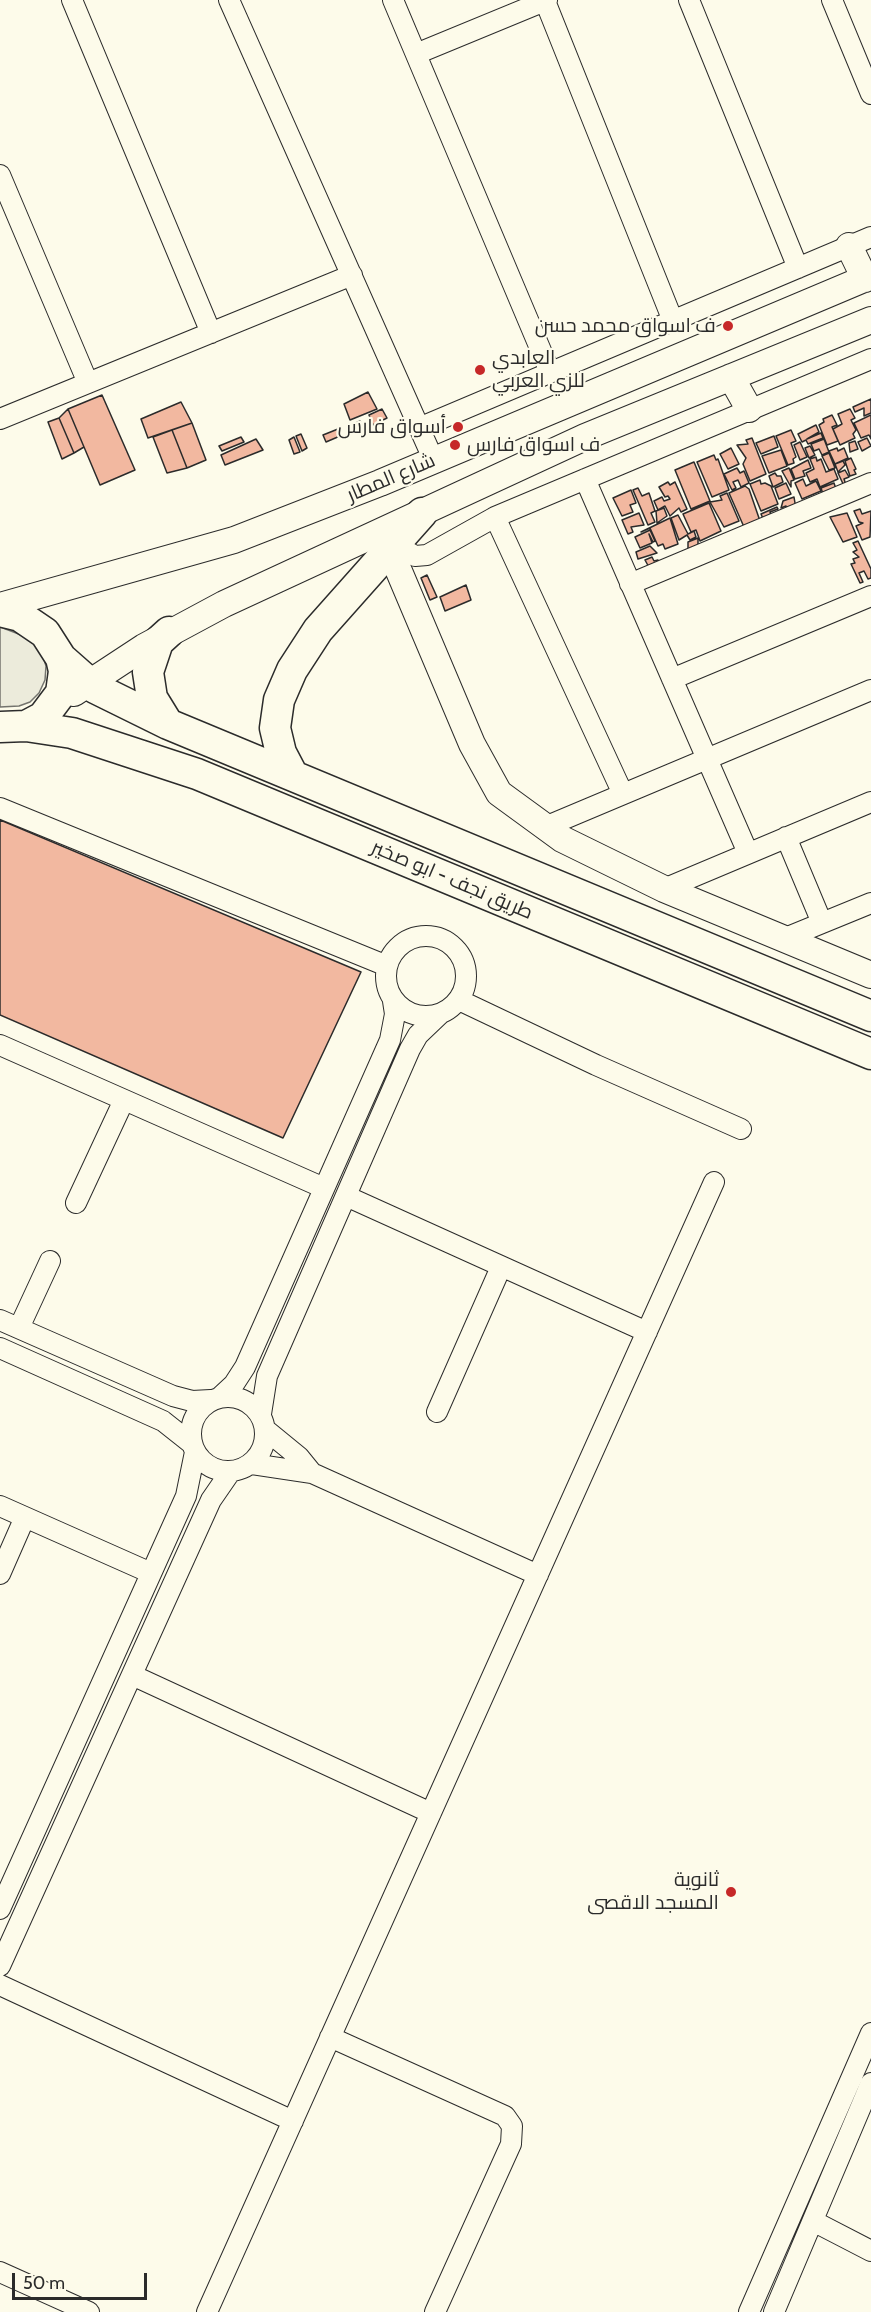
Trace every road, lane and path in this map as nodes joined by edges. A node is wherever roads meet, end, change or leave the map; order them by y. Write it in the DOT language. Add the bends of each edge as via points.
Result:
graph roads {
  1 [pos="72,0"];
  2 [pos="230,0"];
  3 [pos="393,0"];
  4 [pos="547,0"];
  5 [pos="689,0"];
  6 [pos="832,0"];
  7 [pos="416,54"];
  8 [pos="870,88"];
  9 [pos="0,175"];
  10 [pos="860,241"];
  11 [pos="798,268"];
  12 [pos="352,275"];
  13 [pos="868,277"];
  14 [pos="871,320"];
  15 [pos="673,321"];
  16 [pos="211,333"];
  17 [pos="871,359"];
  18 [pos="550,372"];
  19 [pos="731,377"];
  20 [pos="88,383"];
  21 [pos="749,409"];
  22 [pos="0,419"];
  23 [pos="419,428"];
  24 [pos="434,461"];
  25 [pos="585,479"];
  26 [pos="871,483"];
  27 [pos="422,513"];
  28 [pos="495,517"];
  29 [pos="392,547"];
  30 [pos="630,584"];
  31 [pos="871,596"];
  32 [pos="0,606"];
  33 [pos="0,611"];
  34 [pos="169,632"];
  35 [pos="61,658"];
  36 [pos="672,678"];
  37 [pos="88,683"];
  38 [pos="871,690"];
  39 [pos="23,724"];
  40 [pos="168,724"];
  41 [pos="707,759"];
  42 [pos="292,774"];
  43 [pos="623,794"];
  44 [pos="871,802"];
  45 [pos="0,808"];
  46 [pos="545,827"];
  47 [pos="786,837"];
  48 [pos="748,853"];
  49 [pos="664,889"];
  50 [pos="871,903"];
  51 [pos="822,924"];
  52 [pos="783,939"];
  53 [pos="387,966"];
  54 [pos="871,975"];
  55 [pos="459,1000"];
  56 [pos="393,1001"];
  57 [pos="440,1014"];
  58 [pos="871,1016"];
  59 [pos="0,1045"];
  60 [pos="871,1054"];
  61 [pos="124,1100"];
  62 [pos="741,1129"];
  63 [pos="714,1182"];
  64 [pos="324,1188"];
  65 [pos="346,1196"];
  66 [pos="76,1203"];
  67 [pos="50,1262"];
  68 [pos="501,1267"];
  69 [pos="0,1320"];
  70 [pos="19,1328"];
  71 [pos="647,1332"];
  72 [pos="0,1348"];
  73 [pos="216,1399"];
  74 [pos="437,1412"];
  75 [pos="263,1422"];
  76 [pos="194,1448"];
  77 [pos="252,1464"];
  78 [pos="231,1471"];
  79 [pos="312,1473"];
  80 [pos="0,1506"];
  81 [pos="25,1517"];
  82 [pos="0,1574"];
  83 [pos="151,1574"];
  84 [pos="538,1575"];
  85 [pos="132,1675"];
  86 [pos="431,1812"];
  87 [pos="0,1909"];
  88 [pos="0,1966"];
  89 [pos="0,1985"];
  90 [pos="871,2033"];
  91 [pos="330,2037"];
  92 [pos="871,2083"];
  93 [pos="840,2103"];
  94 [pos="858,2113"];
  95 [pos="293,2121"];
  96 [pos="813,2221"];
  97 [pos="871,2251"];
  98 [pos="0,2272"];
  99 [pos="89,2312"];
  100 [pos="207,2312"];
  101 [pos="435,2312"];
  102 [pos="749,2312"];
  103 [pos="774,2312"];
  1 -- 16 [label="street"];
  2 -- 12 [label="street"];
  3 -- 7 [label="street"];
  4 -- 7 [label="street"];
  4 -- 15 [label="street"];
  5 -- 11 [label="street"];
  6 -- 8 [label="street"];
  7 -- 18 [label="street"];
  9 -- 20 [label="street"];
  10 -- 11 [label="street"];
  10 -- 13 [label="main road"];
  11 -- 15 [label="street"];
  12 -- 16 [label="street"];
  12 -- 23 [label="street"];
  13 -- 24 [label="main road, شارع المطار"];
  14 -- 19 [label="main road"];
  15 -- 18 [label="street"];
  16 -- 20 [label="street"];
  17 -- 21 [label="street"];
  18 -- 23 [label="street"];
  19 -- 21 [label="main road"];
  19 -- 27 [label="main road" via="585,437"];
  20 -- 22 [label="street"];
  21 -- 25 [label="street"];
  23 -- 24 [label="street"];
  24 -- 32 [label="main road, شارع المطار" via="234,540"];
  25 -- 28 [label="street"];
  25 -- 30 [label="street"];
  26 -- 30 [label="street"];
  27 -- 29 [label="highway"];
  27 -- 34 [label="main road"];
  28 -- 29 [label="street" via="427,555 415,556"];
  28 -- 43 [label="street"];
  29 -- 42 [label="highway" via="318,630 292,670 279,700 275,728"];
  29 -- 46 [label="main road" via="472,744 499,793"];
  30 -- 36 [label="street"];
  31 -- 36 [label="street"];
  33 -- 35 [label="highway, طريق نجف - ابو صخير" via="34,623"];
  34 -- 37 [label="main road"];
  34 -- 40 [label="highway" via="158,642 148,672 152,698"];
  35 -- 37 [label="highway, طريق نجف - ابو صخير"];
  35 -- 39 [label="highway" via="63,687 56,702"];
  36 -- 41 [label="street"];
  37 -- 39 [label="main road"];
  37 -- 40 [label="highway, طريق نجف - ابو صخير"];
  38 -- 41 [label="street"];
  39 -- 60 [label="highway, طريق نجف - ابو صخير" via="72,733 197,774"];
  40 -- 42 [label="highway, طريق نجف - ابو صخير"];
  41 -- 43 [label="street"];
  41 -- 48 [label="street"];
  42 -- 58 [label="highway, طريق نجف - ابو صخير"];
  43 -- 46 [label="street"];
  44 -- 47 [label="street"];
  45 -- 53 [label="street"];
  46 -- 49 [label="main road"];
  47 -- 48 [label="street"];
  47 -- 51 [label="street"];
  48 -- 49 [label="street"];
  49 -- 52 [label="main road"];
  50 -- 51 [label="street"];
  51 -- 52 [label="street"];
  52 -- 54 [label="main road"];
  53 -- 55 [label="street" via="405,941 420,936 436,937 461,955 466,970"];
  53 -- 56 [label="street" via="385,978"];
  55 -- 57 [label="street"];
  55 -- 62 [label="street"];
  56 -- 57 [label="street" via="414,1015"];
  56 -- 64 [label="street" via="390,1040"];
  57 -- 65 [label="street" via="410,1049"];
  59 -- 61 [label="street"];
  61 -- 64 [label="street"];
  61 -- 66 [label="street"];
  63 -- 71 [label="street"];
  64 -- 73 [label="street" via="245,1367 234,1384"];
  65 -- 68 [label="street"];
  65 -- 75 [label="street" via="267,1377"];
  67 -- 70 [label="street"];
  68 -- 71 [label="street"];
  68 -- 74 [label="street"];
  69 -- 70 [label="street"];
  70 -- 73 [label="street" via="173,1396 192,1401"];
  71 -- 84 [label="street"];
  72 -- 76 [label="street" via="164,1421"];
  73 -- 75 [label="street" via="242,1399 253,1405"];
  73 -- 76 [label="street" via="196,1414 192,1425"];
  75 -- 77 [label="street" via="265,1442"];
  75 -- 79 [label="street"];
  76 -- 78 [label="street" via="210,1467"];
  76 -- 83 [label="street" via="186,1496"];
  77 -- 78 [label="street"];
  77 -- 79 [label="street"];
  78 -- 85 [label="street" via="214,1494"];
  79 -- 84 [label="street"];
  80 -- 81 [label="street"];
  81 -- 82 [label="street"];
  81 -- 83 [label="street"];
  83 -- 87 [label="street"];
  84 -- 86 [label="street"];
  85 -- 86 [label="street"];
  85 -- 88 [label="street"];
  86 -- 91 [label="street"];
  89 -- 95 [label="street"];
  90 -- 93 [label="street"];
  91 -- 95 [label="street"];
  91 -- 101 [label="street" via="505,2116 512,2126 511,2144"];
  92 -- 94 [label="street"];
  93 -- 94 [label="street"];
  93 -- 102 [label="street"];
  94 -- 96 [label="street"];
  95 -- 100 [label="street"];
  96 -- 97 [label="street"];
  96 -- 103 [label="street"];
  98 -- 99 [label="street"];
}
